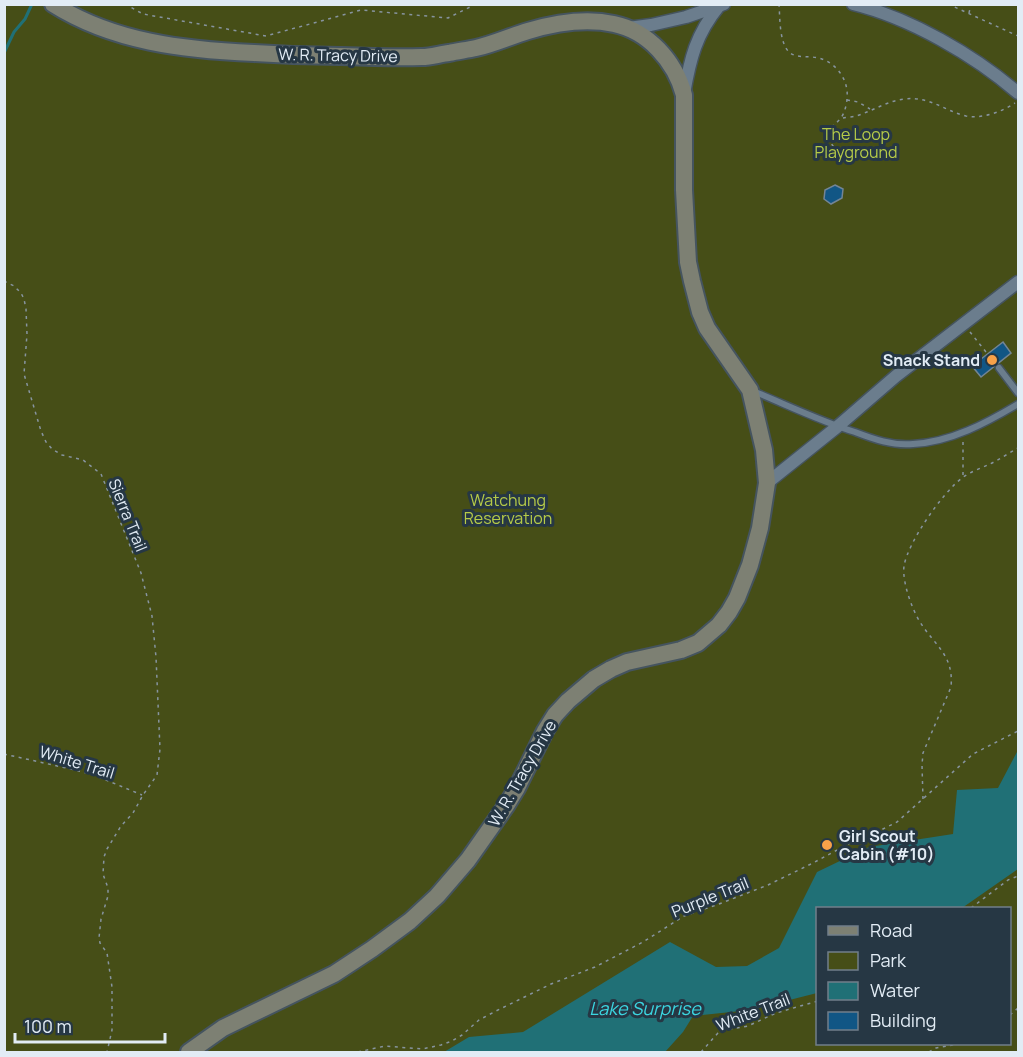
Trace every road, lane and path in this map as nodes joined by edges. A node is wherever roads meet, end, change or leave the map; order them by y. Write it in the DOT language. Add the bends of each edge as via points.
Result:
graph roads {
  1 [pos="53,4"];
  2 [pos="124,4"];
  3 [pos="476,4"];
  4 [pos="779,4"];
  5 [pos="853,4"];
  6 [pos="948,4"];
  7 [pos="971,4"];
  8 [pos="722,5"];
  9 [pos="969,14"];
  10 [pos="628,28"];
  11 [pos="1018,36"];
  12 [pos="1018,93"];
  13 [pos="684,95"];
  14 [pos="847,100"];
  15 [pos="1018,101"];
  16 [pos="871,110"];
  17 [pos="842,118"];
  18 [pos="837,152"];
  19 [pos="4,281"];
  20 [pos="1018,282"];
  21 [pos="963,325"];
  22 [pos="986,352"];
  23 [pos="999,368"];
  24 [pos="750,390"];
  25 [pos="1018,393"];
  26 [pos="1018,404"];
  27 [pos="837,427"];
  28 [pos="962,432"];
  29 [pos="1018,448"];
  30 [pos="963,477"];
  31 [pos="767,483"];
  32 [pos="1018,731"];
  33 [pos="4,754"];
  34 [pos="143,795"];
  35 [pos="924,799"];
  36 [pos="1018,876"];
  37 [pos="974,907"];
  38 [pos="816,1002"];
  39 [pos="952,1045"];
  40 [pos="107,1053"];
  41 [pos="189,1053"];
  42 [pos="358,1053"];
  43 [pos="701,1053"];
  44 [pos="929,1053"];
  1 -- 10 [label="street, W. R. Tracy Drive" via="103,29 165,45 312,56 424,57 477,48 571,22"];
  2 -- 3 [label="path" via="143,14 266,36 361,10 448,18"];
  4 -- 14 [label="path" via="782,41 790,52 821,58 836,66 848,90"];
  5 -- 12 [label="street" via="920,30 982,65"];
  6 -- 9 [label="path"];
  7 -- 9 [label="path"];
  8 -- 10 [label="street, W. R. Tracy Drive" via="686,17"];
  8 -- 13 [label="street, W. R. Tracy Drive" via="705,26 694,49"];
  9 -- 11 [label="path"];
  10 -- 13 [label="street, W. R. Tracy Drive" via="663,55 680,80"];
  13 -- 24 [label="street, W. R. Tracy Drive" via="684,190 692,280 707,327"];
  14 -- 16 [label="path"];
  14 -- 17 [label="path"];
  15 -- 16 [label="path" via="998,112 976,116 916,99"];
  16 -- 17 [label="path"];
  17 -- 18 [label="path" via="828,129 827,137"];
  19 -- 34 [label="path, Sierra Trail" via="24,299 24,374 41,431 52,449 83,460 101,474 149,600 160,749 157,775"];
  20 -- 21 [label="street"];
  21 -- 22 [label="path"];
  21 -- 27 [label="street"];
  23 -- 25 [label="lane"];
  24 -- 27 [label="lane"];
  24 -- 31 [label="street, W. R. Tracy Drive"];
  26 -- 28 [label="lane"];
  27 -- 28 [label="lane" via="881,441 911,445"];
  27 -- 31 [label="street"];
  28 -- 30 [label="path"];
  29 -- 30 [label="path"];
  30 -- 35 [label="path" via="937,506 904,564 914,609 948,660 952,677 923,753"];
  31 -- 41 [label="street, W. R. Tracy Drive" via="750,565 719,625 698,643 627,662 582,688 555,715 506,806 437,896 410,921 334,974 223,1028"];
  32 -- 35 [label="path, Purple Trail" via="973,754"];
  33 -- 34 [label="path, White Trail" via="94,775"];
  34 -- 40 [label="path, Sierra Trail" via="104,857 108,896 99,938 107,953 112,987 112,1030"];
  35 -- 42 [label="path, Purple Trail" via="897,822 768,885 684,916 595,967 479,1020 452,1041 422,1048 385,1046"];
  36 -- 37 [label="path"];
  38 -- 43 [label="path, White Trail" via="718,1033"];
  39 -- 44 [label="path"];
}
